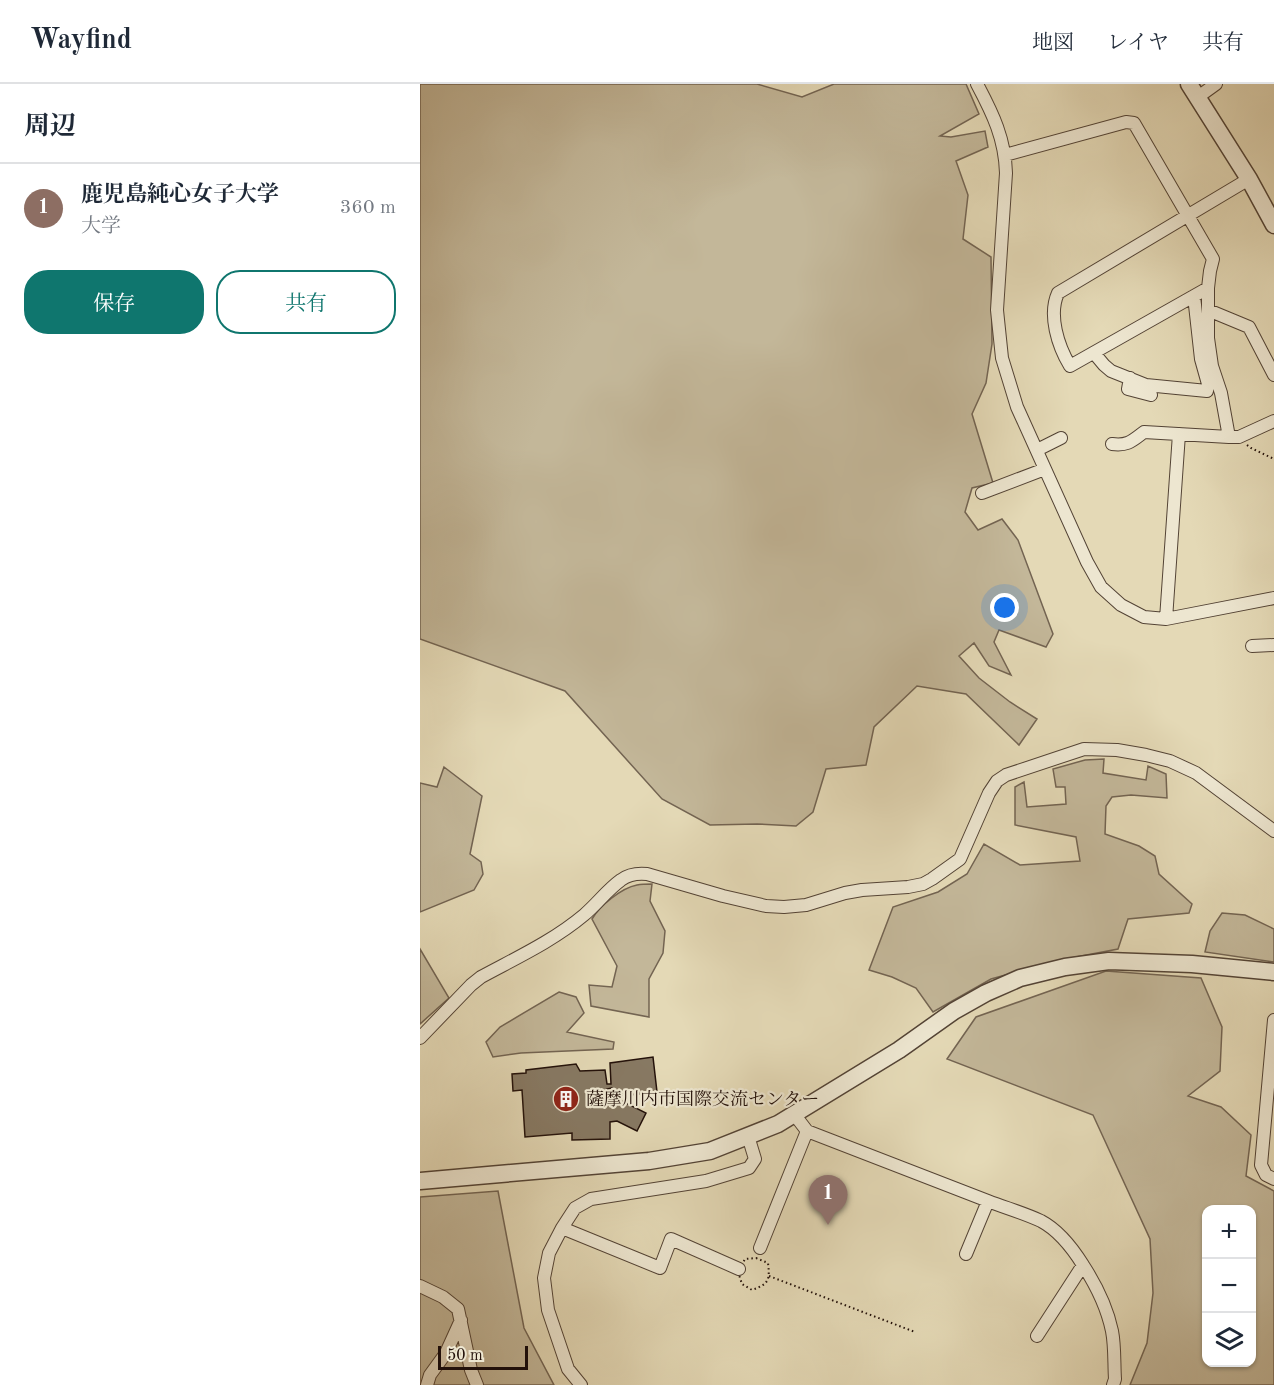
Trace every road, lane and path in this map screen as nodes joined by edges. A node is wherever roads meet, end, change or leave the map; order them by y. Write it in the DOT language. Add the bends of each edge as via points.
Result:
graph roads {
  1 [pos="977,84"];
  2 [pos="1216,84"];
  3 [pos="1193,91"];
  4 [pos="1005,155"];
  5 [pos="1249,179"];
  6 [pos="1188,215"];
  7 [pos="1274,225"];
  8 [pos="1208,288"];
  9 [pos="1194,296"];
  10 [pos="1208,310"];
  11 [pos="1094,353"];
  12 [pos="1274,375"];
  13 [pos="1130,378"];
  14 [pos="1151,395"];
  15 [pos="1274,421"];
  16 [pos="1179,434"];
  17 [pos="1234,437"];
  18 [pos="1061,438"];
  19 [pos="1112,444"];
  20 [pos="1036,450"];
  21 [pos="1274,459"];
  22 [pos="1045,469"];
  23 [pos="982,493"];
  24 [pos="1274,598"];
  25 [pos="1166,619"];
  26 [pos="1274,645"];
  27 [pos="1252,646"];
  28 [pos="1274,831"];
  29 [pos="1274,972"];
  30 [pos="1274,1020"];
  31 [pos="420,1038"];
  32 [pos="1271,1067"];
  33 [pos="795,1113"];
  34 [pos="807,1131"];
  35 [pos="748,1136"];
  36 [pos="1274,1179"];
  37 [pos="420,1181"];
  38 [pos="988,1201"];
  39 [pos="562,1228"];
  40 [pos="760,1248"];
  41 [pos="966,1254"];
  42 [pos="1083,1265"];
  43 [pos="739,1269"];
  44 [pos="769,1276"];
  45 [pos="420,1286"];
  46 [pos="461,1320"];
  47 [pos="915,1332"];
  48 [pos="1037,1336"];
  49 [pos="427,1385"];
  50 [pos="477,1385"];
  51 [pos="580,1385"];
  52 [pos="1113,1385"];
  1 -- 4 [label="street" via="994,116"];
  2 -- 3 [label="street"];
  3 -- 5 [label="street"];
  4 -- 6 [label="street" via="1134,123"];
  4 -- 20 [label="street" via="997,310 1002,358"];
  5 -- 6 [label="street"];
  5 -- 7 [label="street"];
  6 -- 8 [label="street" via="1213,259"];
  6 -- 11 [label="street" via="1058,292 1054,300 1055,327 1064,357 1070,366"];
  8 -- 9 [label="street"];
  8 -- 10 [label="street"];
  9 -- 11 [label="street"];
  9 -- 13 [label="street" via="1207,391 1146,385"];
  10 -- 12 [label="street" via="1249,327"];
  10 -- 17 [label="street" via="1212,366"];
  11 -- 13 [label="street" via="1111,371"];
  13 -- 14 [label="street" via="1128,389"];
  15 -- 17 [label="street"];
  16 -- 17 [label="street"];
  16 -- 19 [label="street" via="1144,432 1128,444"];
  16 -- 25 [label="street"];
  17 -- 21 [label="path"];
  18 -- 20 [label="street"];
  20 -- 22 [label="street"];
  22 -- 23 [label="street"];
  22 -- 25 [label="street" via="1101,587 1121,605 1144,617"];
  24 -- 25 [label="street"];
  26 -- 27 [label="street"];
  28 -- 31 [label="street" via="1196,773 1178,765 1117,750 1084,749 997,781 960,859 922,884 862,890 784,907 723,896 647,874 630,875 555,936 481,977"];
  29 -- 33 [label="street" via="1109,961 1020,978 954,1011 899,1050"];
  30 -- 32 [label="street"];
  32 -- 36 [label="street" via="1261,1165 1266,1175"];
  33 -- 34 [label="street"];
  33 -- 35 [label="street"];
  34 -- 38 [label="street"];
  34 -- 40 [label="street"];
  35 -- 37 [label="street" via="710,1152 649,1161"];
  35 -- 39 [label="street" via="755,1159 748,1168 706,1181 591,1199 575,1208"];
  38 -- 41 [label="street"];
  38 -- 42 [label="street" via="1042,1222"];
  39 -- 43 [label="street" via="660,1268 671,1239"];
  39 -- 51 [label="street" via="549,1253 544,1278 548,1310 568,1369"];
  42 -- 48 [label="street"];
  42 -- 52 [label="street" via="1094,1282 1113,1332"];
  43 -- 44 [label="path" via="745,1259 756,1258 768,1263"];
  43 -- 44 [label="path" via="742,1284 752,1290 764,1286"];
  44 -- 47 [label="path"];
  45 -- 46 [label="street" via="458,1309"];
  46 -- 49 [label="street"];
  46 -- 50 [label="street"];
}
